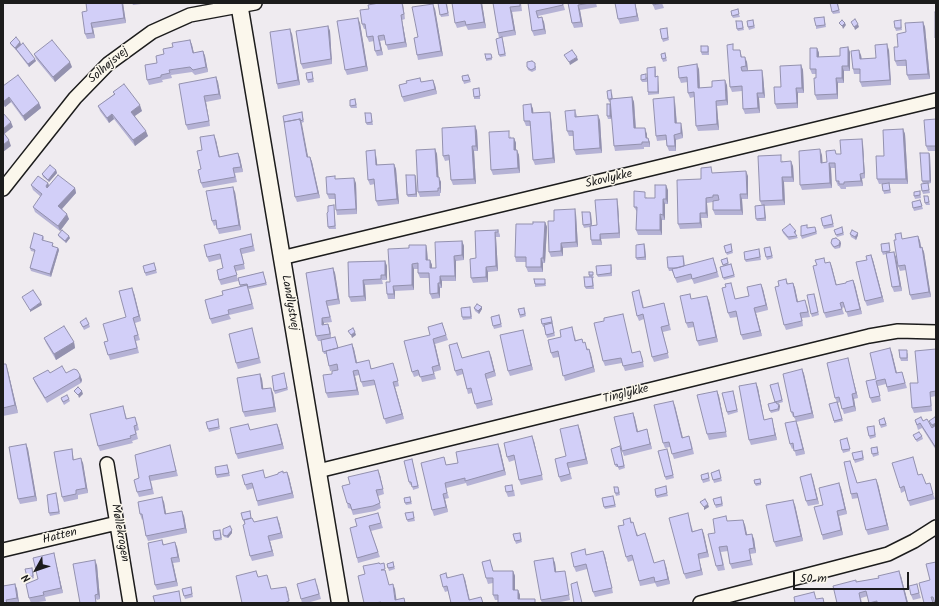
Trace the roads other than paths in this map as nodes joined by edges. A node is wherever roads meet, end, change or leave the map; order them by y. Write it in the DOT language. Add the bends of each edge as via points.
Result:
graph roads {
  1 [pos="245,4"];
  2 [pos="936,100"];
  3 [pos="3,189"];
  4 [pos="281,258"];
  5 [pos="936,332"];
  6 [pos="107,464"];
  7 [pos="318,471"];
  8 [pos="117,523"];
  9 [pos="936,527"];
  10 [pos="3,550"];
  11 [pos="130,603"];
  12 [pos="340,603"];
  13 [pos="700,603"];
  1 -- 3 [label="street, Solhøjsvej" via="190,15 152,32 108,64 75,98"];
  1 -- 4 [label="street, Landlystvej"];
  2 -- 4 [label="street, Skovlykke"];
  4 -- 7 [label="street, Landlystvej"];
  5 -- 7 [label="street, Tinglykke" via="898,331 869,336"];
  6 -- 8 [label="street, Møllekrogen"];
  7 -- 12 [label="street, Landlystvej"];
  8 -- 10 [label="street, Hatten"];
  8 -- 11 [label="street, Møllekrogen"];
  9 -- 13 [label="street" via="888,554"];
}
